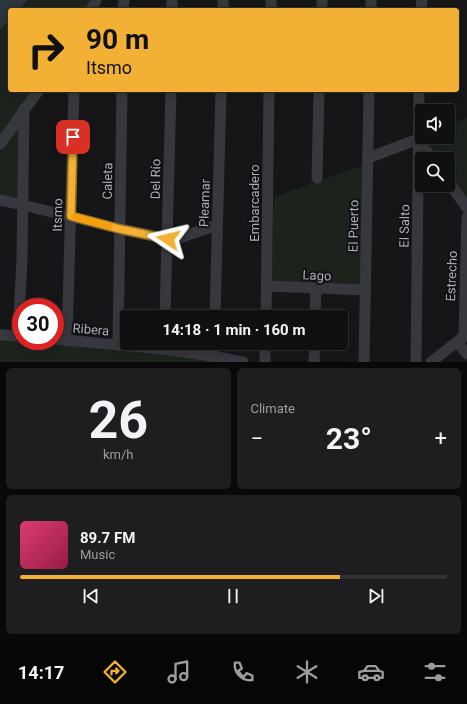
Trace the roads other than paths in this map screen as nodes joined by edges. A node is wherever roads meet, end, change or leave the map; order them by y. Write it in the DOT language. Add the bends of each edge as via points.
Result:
graph roads {
  1 [pos="37,92"];
  2 [pos="74,92"];
  3 [pos="122,92"];
  4 [pos="171,92"];
  5 [pos="221,92"];
  6 [pos="269,92"];
  7 [pos="319,92"];
  8 [pos="369,92"];
  9 [pos="419,92"];
  10 [pos="419,104"];
  11 [pos="24,109"];
  12 [pos="415,140"];
  13 [pos="0,144"];
  14 [pos="418,144"];
  15 [pos="368,158"];
  16 [pos="317,178"];
  17 [pos="455,192"];
  18 [pos="0,200"];
  19 [pos="23,205"];
  20 [pos="467,208"];
  21 [pos="71,216"];
  22 [pos="467,216"];
  23 [pos="217,225"];
  24 [pos="120,229"];
  25 [pos="168,239"];
  26 [pos="267,286"];
  27 [pos="316,289"];
  28 [pos="366,290"];
  29 [pos="21,298"];
  30 [pos="165,310"];
  31 [pos="215,310"];
  32 [pos="266,310"];
  33 [pos="316,310"];
  34 [pos="0,335"];
  35 [pos="12,336"];
  36 [pos="463,338"];
  37 [pos="64,340"];
  38 [pos="67,340"];
  39 [pos="118,345"];
  40 [pos="184,350"];
  41 [pos="213,350"];
  42 [pos="265,350"];
  43 [pos="315,350"];
  44 [pos="467,354"];
  45 [pos="213,356"];
  46 [pos="242,362"];
  47 [pos="265,362"];
  48 [pos="314,362"];
  49 [pos="364,362"];
  50 [pos="416,362"];
  51 [pos="430,362"];
  1 -- 11 [label="street"];
  2 -- 21 [label="street, Itsmo"];
  3 -- 24 [label="street, Caleta"];
  4 -- 25 [label="street, Del Río"];
  5 -- 23 [label="street, Pleamar"];
  6 -- 26 [label="street, Embarcadero"];
  7 -- 16 [label="street"];
  8 -- 15 [label="street, El Puerto"];
  9 -- 10 [label="street, El Salto"];
  11 -- 13 [label="street"];
  11 -- 19 [label="street"];
  12 -- 15 [label="street"];
  14 -- 50 [label="street, El Salto"];
  15 -- 28 [label="street, El Puerto"];
  17 -- 20 [label="street"];
  18 -- 19 [label="street"];
  19 -- 21 [label="street"];
  19 -- 29 [label="street"];
  21 -- 24 [label="street"];
  21 -- 38 [label="street, Itsmo"];
  22 -- 36 [label="street, Estrecho"];
  23 -- 25 [label="street"];
  23 -- 31 [label="street, Pleamar"];
  24 -- 25 [label="street"];
  24 -- 39 [label="street, Caleta"];
  25 -- 30 [label="street, Del Río"];
  26 -- 27 [label="street, Lago"];
  26 -- 32 [label="street, Embarcadero"];
  27 -- 28 [label="street, Lago"];
  27 -- 33 [label="street"];
  28 -- 49 [label="street, El Puerto"];
  34 -- 35 [label="street"];
  36 -- 44 [label="street"];
  36 -- 51 [label="street"];
  37 -- 38 [label="street, Ribera"];
  38 -- 39 [label="street, Ribera"];
  40 -- 45 [label="street, Ribera"];
  41 -- 45 [label="street"];
  42 -- 47 [label="street"];
  43 -- 48 [label="street"];
  45 -- 46 [label="street, Ribera"];
}
